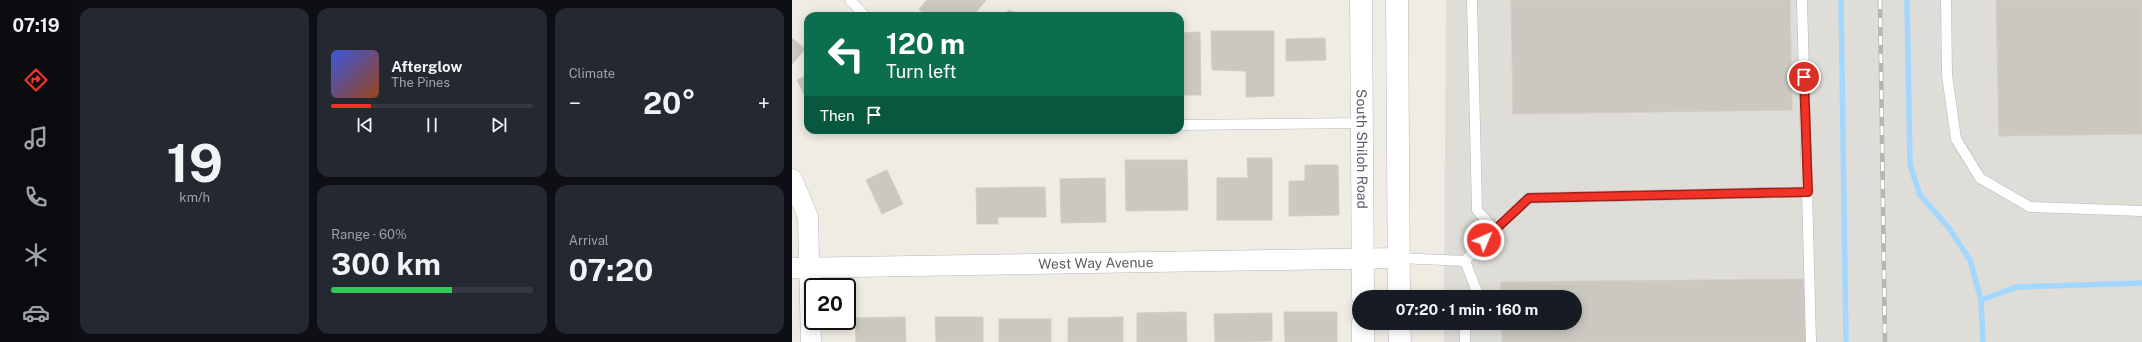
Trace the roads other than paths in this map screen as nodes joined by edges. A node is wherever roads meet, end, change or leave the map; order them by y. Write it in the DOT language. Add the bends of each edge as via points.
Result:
graph roads {
  1 [pos="850,0"];
  2 [pos="1361,0"];
  3 [pos="1397,0"];
  4 [pos="1472,0"];
  5 [pos="1802,0"];
  6 [pos="1946,0"];
  7 [pos="861,12"];
  8 [pos="1362,123"];
  9 [pos="1184,125"];
  10 [pos="792,179"];
  11 [pos="1808,192"];
  12 [pos="2142,211"];
  13 [pos="1494,229"];
  14 [pos="1399,258"];
  15 [pos="1363,259"];
  16 [pos="1465,261"];
  17 [pos="801,268"];
  18 [pos="1363,290"];
  19 [pos="1399,290"];
  20 [pos="1476,290"];
  21 [pos="1363,330"];
  22 [pos="1399,330"];
  23 [pos="1465,330"];
  24 [pos="811,342"];
  25 [pos="1363,342"];
  26 [pos="1400,342"];
  27 [pos="1465,342"];
  28 [pos="1811,342"];
  1 -- 7 [label="lane"];
  2 -- 8 [label="main road, South Shiloh Road"];
  3 -- 14 [label="main road"];
  4 -- 13 [label="lane" via="1477,210"];
  5 -- 11 [label="lane"];
  6 -- 12 [label="lane" via="1947,75 1956,140 1980,178 2030,207"];
  8 -- 9 [label="lane"];
  8 -- 15 [label="main road, South Shiloh Road"];
  10 -- 17 [label="street" via="808,217"];
  11 -- 13 [label="lane" via="1529,198"];
  11 -- 28 [label="lane"];
  13 -- 16 [label="lane"];
  14 -- 15 [label="street, West Way Avenue"];
  14 -- 16 [label="lane"];
  14 -- 19 [label="main road"];
  15 -- 17 [label="street, West Way Avenue"];
  15 -- 18 [label="main road, South Shiloh Road"];
  16 -- 20 [label="lane"];
  17 -- 24 [label="street"];
  21 -- 25 [label="main road"];
  22 -- 26 [label="main road"];
  23 -- 27 [label="lane"];
}
